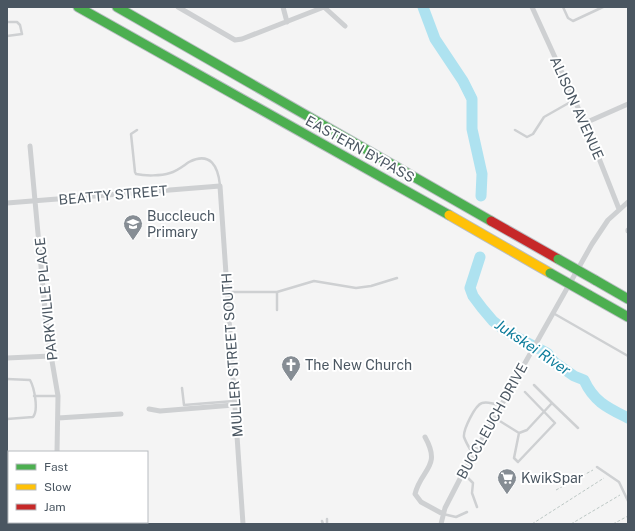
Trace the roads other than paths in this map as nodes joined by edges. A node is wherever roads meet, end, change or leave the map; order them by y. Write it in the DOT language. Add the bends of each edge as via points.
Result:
graph roads {
  1 [pos="78,7"];
  2 [pos="117,7"];
  3 [pos="178,7"];
  4 [pos="283,7"];
  5 [pos="324,7"];
  6 [pos="532,7"];
  7 [pos="563,7"];
  8 [pos="604,7"];
  9 [pos="7,22"];
  10 [pos="286,22"];
  11 [pos="345,26"];
  12 [pos="7,36"];
  13 [pos="574,100"];
  14 [pos="628,104"];
  15 [pos="585,124"];
  16 [pos="137,130"];
  17 [pos="515,130"];
  18 [pos="30,146"];
  19 [pos="220,186"];
  20 [pos="35,201"];
  21 [pos="628,202"];
  22 [pos="7,203"];
  23 [pos="619,209"];
  24 [pos="397,278"];
  25 [pos="228,292"];
  26 [pos="277,292"];
  27 [pos="628,299"];
  28 [pos="277,310"];
  29 [pos="553,313"];
  30 [pos="628,317"];
  31 [pos="51,356"];
  32 [pos="628,356"];
  33 [pos="7,358"];
  34 [pos="7,379"];
  35 [pos="534,385"];
  36 [pos="182,388"];
  37 [pos="525,392"];
  38 [pos="34,396"];
  39 [pos="58,396"];
  40 [pos="234,403"];
  41 [pos="552,403"];
  42 [pos="501,406"];
  43 [pos="149,409"];
  44 [pos="544,412"];
  45 [pos="122,414"];
  46 [pos="494,417"];
  47 [pos="58,418"];
  48 [pos="7,419"];
  49 [pos="578,428"];
  50 [pos="519,433"];
  51 [pos="425,437"];
  52 [pos="57,451"];
  53 [pos="473,455"];
  54 [pos="597,467"];
  55 [pos="462,473"];
  56 [pos="628,501"];
  57 [pos="477,507"];
  58 [pos="467,512"];
  59 [pos="443,514"];
  60 [pos="327,519"];
  61 [pos="243,524"];
  62 [pos="327,524"];
  63 [pos="441,524"];
  1 -- 30 [label="highway, EASTERN BYPASS, bridge"];
  2 -- 27 [label="highway, EASTERN BYPASS, bridge"];
  3 -- 10 [label="street" via="235,40"];
  4 -- 10 [label="street"];
  5 -- 10 [label="street"];
  5 -- 11 [label="street"];
  6 -- 13 [label="street, ALISON AVENUE"];
  7 -- 8 [label="lane" via="568,18 573,21"];
  9 -- 12 [label="lane" via="17,22 22,30 22,34"];
  13 -- 15 [label="street, ALISON AVENUE"];
  13 -- 17 [label="lane" via="544,117 533,134 528,137"];
  14 -- 15 [label="street"];
  15 -- 23 [label="street, ALISON AVENUE"];
  16 -- 19 [label="lane" via="131,134 136,174 166,174 192,161 203,159 216,165"];
  18 -- 20 [label="street, PARKVILLE PLACE"];
  19 -- 20 [label="street, BEATTY STREET"];
  19 -- 25 [label="street, MULLER STREET SOUTH"];
  20 -- 22 [label="street, BEATTY STREET"];
  20 -- 31 [label="street, PARKVILLE PLACE" via="46,332"];
  21 -- 23 [label="street, BUCCLEUCH DRIVE"];
  23 -- 29 [label="street, BUCCLEUCH DRIVE" via="592,244"];
  24 -- 26 [label="lane" via="356,288 314,281"];
  25 -- 26 [label="lane"];
  25 -- 40 [label="street, MULLER STREET SOUTH"];
  26 -- 28 [label="lane"];
  29 -- 32 [label="lane"];
  29 -- 42 [label="street, BUCCLEUCH DRIVE"];
  31 -- 33 [label="street"];
  31 -- 39 [label="street, PARKVILLE PLACE"];
  34 -- 38 [label="lane" via="30,380"];
  35 -- 41 [label="lane"];
  36 -- 40 [label="lane" via="184,405"];
  37 -- 44 [label="lane"];
  38 -- 39 [label="lane"];
  38 -- 48 [label="lane" via="36,413 33,417"];
  39 -- 47 [label="street, PARKVILLE PLACE"];
  40 -- 43 [label="street" via="160,411"];
  40 -- 61 [label="street, MULLER STREET SOUTH"];
  41 -- 44 [label="lane"];
  41 -- 49 [label="lane"];
  42 -- 46 [label="street, BUCCLEUCH DRIVE"];
  42 -- 53 [label="lane" via="481,403 472,416 464,433"];
  44 -- 50 [label="lane" via="526,430"];
  44 -- 50 [label="lane" via="555,423 518,462 514,458"];
  45 -- 47 [label="street"];
  46 -- 50 [label="lane"];
  46 -- 53 [label="street, BUCCLEUCH DRIVE"];
  47 -- 52 [label="street, PARKVILLE PLACE"];
  51 -- 59 [label="street" via="430,446 430,465 415,494 421,502"];
  53 -- 55 [label="street, BUCCLEUCH DRIVE"];
  54 -- 56 [label="lane" via="618,482"];
  55 -- 57 [label="lane" via="473,483 472,493"];
  55 -- 59 [label="street, BUCCLEUCH DRIVE"];
  58 -- 59 [label="lane" via="456,517"];
  59 -- 63 [label="street, BUCCLEUCH DRIVE"];
  60 -- 62 [label="lane"];
}
